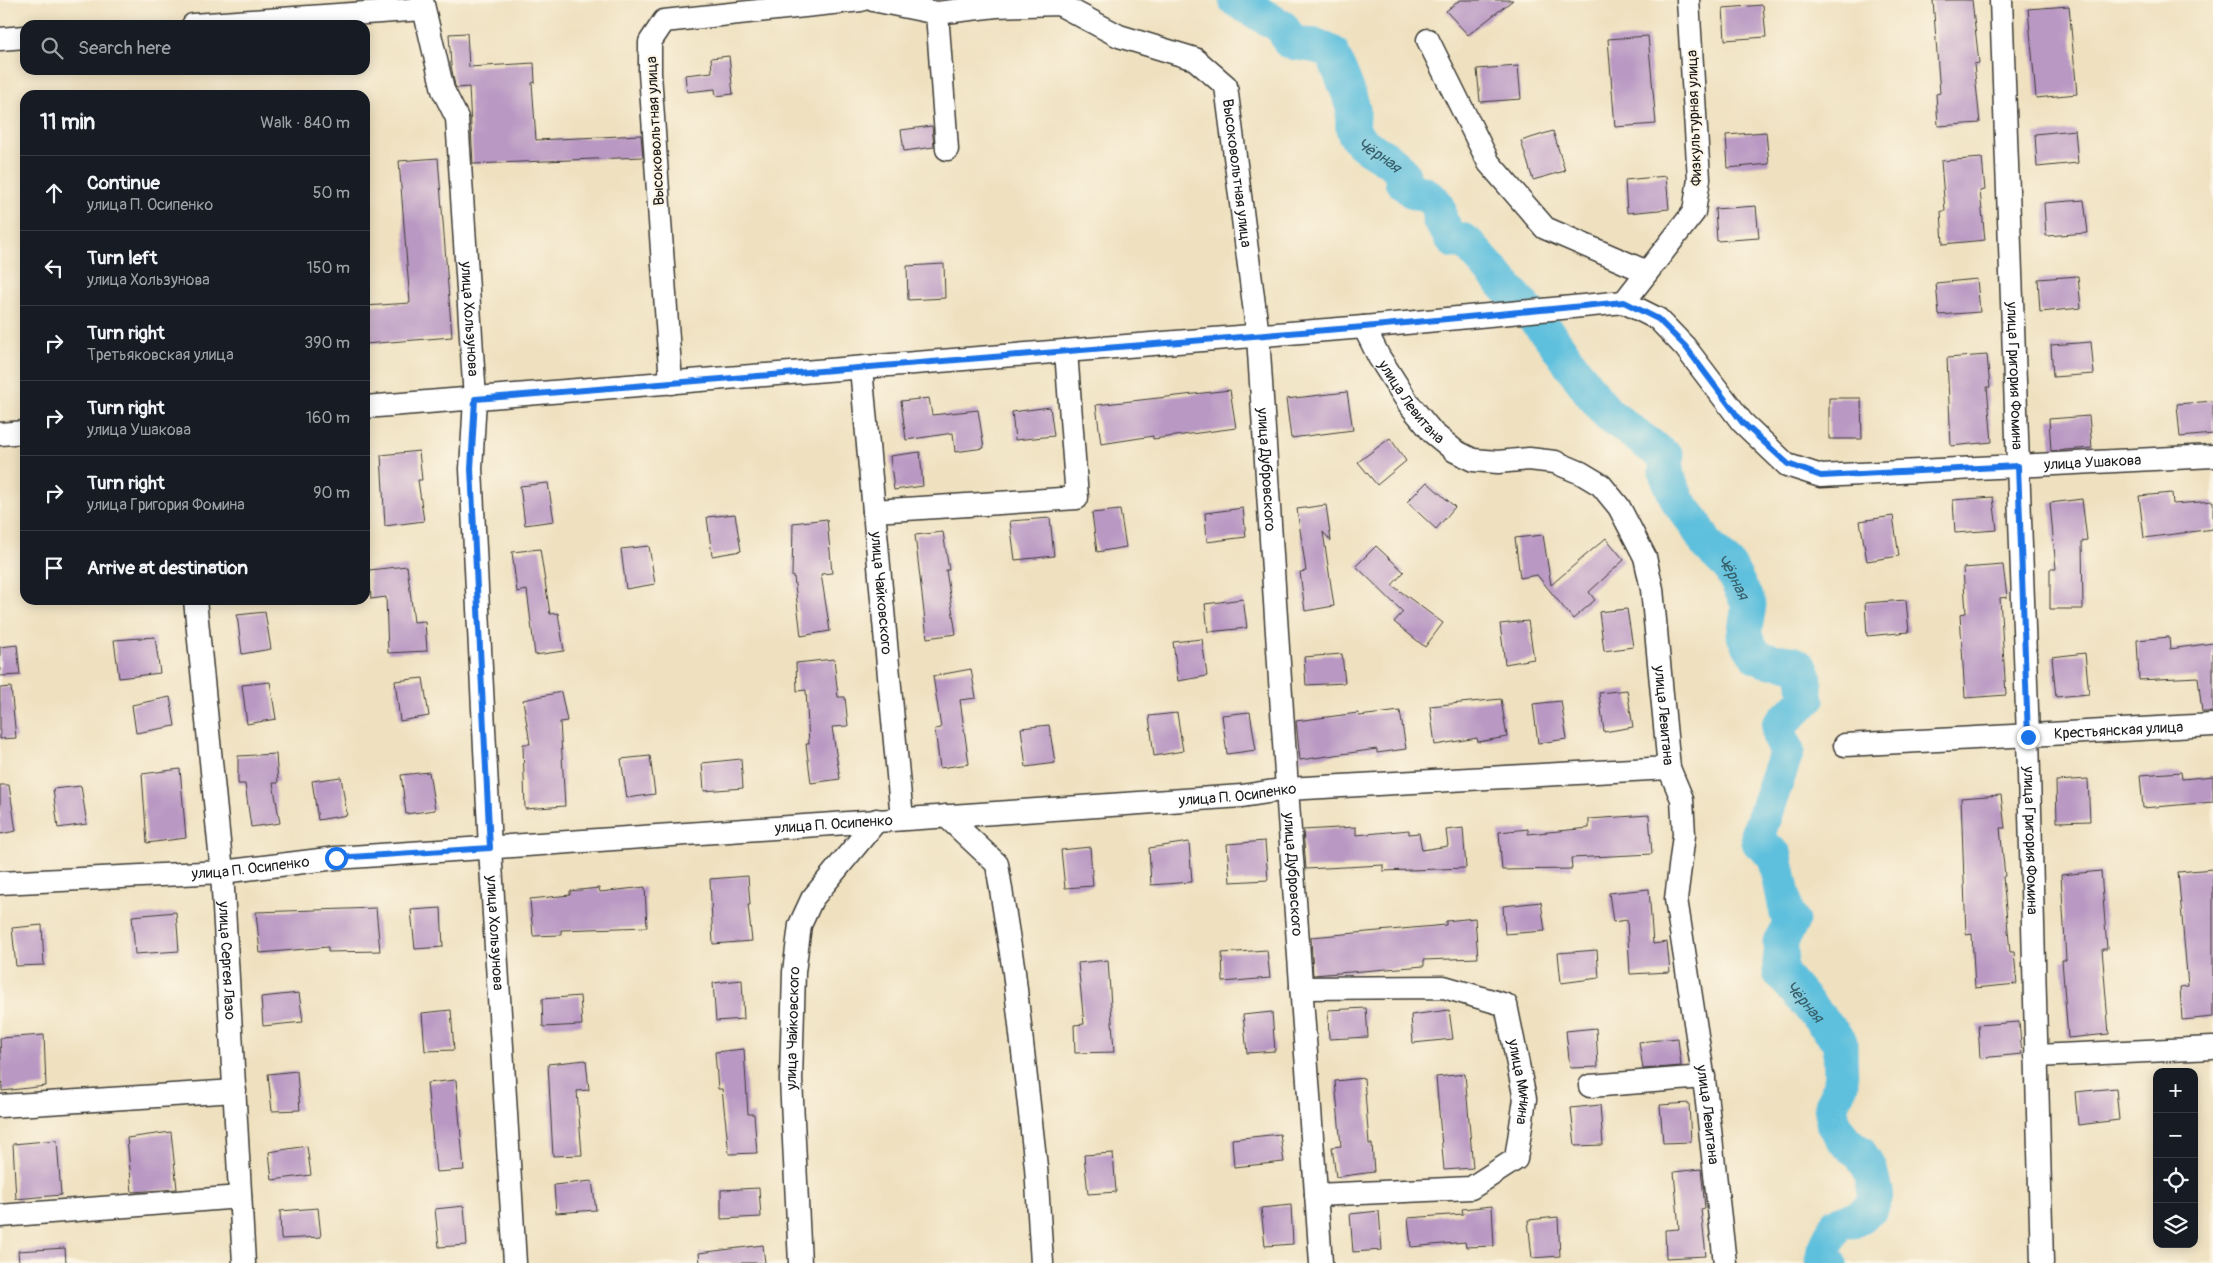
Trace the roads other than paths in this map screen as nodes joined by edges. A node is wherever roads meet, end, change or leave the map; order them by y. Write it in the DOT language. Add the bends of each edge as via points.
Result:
graph roads {
  1 [pos="861,0"];
  2 [pos="873,0"];
  3 [pos="1688,0"];
  4 [pos="2001,0"];
  5 [pos="423,4"];
  6 [pos="937,13"];
  7 [pos="248,20"];
  8 [pos="20,37"];
  9 [pos="0,39"];
  10 [pos="1428,40"];
  11 [pos="947,149"];
  12 [pos="1647,272"];
  13 [pos="1613,303"];
  14 [pos="1364,327"];
  15 [pos="1258,336"];
  16 [pos="1066,351"];
  17 [pos="861,368"];
  18 [pos="671,383"];
  19 [pos="475,399"];
  20 [pos="370,407"];
  21 [pos="20,432"];
  22 [pos="0,434"];
  23 [pos="2213,456"];
  24 [pos="2018,466"];
  25 [pos="874,511"];
  26 [pos="195,605"];
  27 [pos="2213,725"];
  28 [pos="2028,737"];
  29 [pos="1845,745"];
  30 [pos="1669,768"];
  31 [pos="1287,789"];
  32 [pos="946,816"];
  33 [pos="902,819"];
  34 [pos="877,820"];
  35 [pos="490,848"];
  36 [pos="222,872"];
  37 [pos="0,883"];
  38 [pos="1301,988"];
  39 [pos="2213,1048"];
  40 [pos="2036,1056"];
  41 [pos="1704,1077"];
  42 [pos="1590,1086"];
  43 [pos="234,1091"];
  44 [pos="0,1106"];
  45 [pos="1316,1195"];
  46 [pos="240,1197"];
  47 [pos="0,1216"];
  48 [pos="244,1263"];
  49 [pos="515,1263"];
  50 [pos="800,1263"];
  51 [pos="1042,1263"];
  52 [pos="1321,1263"];
  53 [pos="1725,1263"];
  54 [pos="2042,1263"];
  1 -- 18 [label="street, Высоковольтная улица" via="664,21 650,42"];
  2 -- 6 [label="street, Высоковольтная улица"];
  3 -- 12 [label="street, Физкультурная улица" via="1699,179 1694,212"];
  4 -- 24 [label="street, улица Григория Фомина"];
  5 -- 7 [label="street"];
  5 -- 19 [label="street, улица Хользунова" via="443,90 457,118"];
  6 -- 11 [label="street"];
  6 -- 15 [label="street, Высоковольтная улица" via="996,6 1059,4 1119,36 1195,59 1226,86"];
  8 -- 9 [label="street"];
  10 -- 12 [label="street" via="1489,163 1545,228"];
  12 -- 13 [label="street, Физкультурная улица"];
  13 -- 14 [label="street"];
  13 -- 24 [label="street, улица Ушакова" via="1658,319 1685,346 1742,422 1788,464 1821,476"];
  14 -- 15 [label="street"];
  14 -- 30 [label="street, улица Левитана" via="1409,404 1455,451 1473,460 1554,462 1602,485 1619,507 1645,557 1652,589"];
  15 -- 16 [label="street"];
  15 -- 31 [label="street, улица Дубровского"];
  16 -- 17 [label="street"];
  16 -- 25 [label="street" via="1078,498"];
  17 -- 18 [label="street"];
  17 -- 25 [label="street, улица Чайковского"];
  18 -- 19 [label="street"];
  19 -- 20 [label="street"];
  19 -- 35 [label="street, улица Хользунова" via="471,469"];
  21 -- 22 [label="street"];
  23 -- 24 [label="street, улица Ушакова"];
  24 -- 28 [label="street, улица Григория Фомина"];
  25 -- 33 [label="street, улица Чайковского"];
  26 -- 36 [label="street, улица Сергея Лазо"];
  27 -- 28 [label="street, Крестьянская улица"];
  28 -- 29 [label="street, Крестьянская улица"];
  28 -- 40 [label="street, улица Григория Фомина"];
  30 -- 31 [label="street, улица П. Осипенко"];
  30 -- 41 [label="street, улица Левитана" via="1682,799 1684,835 1676,900"];
  31 -- 32 [label="street, улица П. Осипенко" via="1242,796"];
  31 -- 38 [label="street, улица Дубровского"];
  32 -- 33 [label="street, улица П. Осипенко"];
  32 -- 51 [label="street" via="997,864 1014,972 1036,1167"];
  33 -- 34 [label="street, улица П. Осипенко"];
  34 -- 35 [label="street, улица П. Осипенко"];
  34 -- 50 [label="street, улица Чайковского" via="812,899 800,925 794,972 791,1080"];
  35 -- 36 [label="street, улица П. Осипенко" via="336,858"];
  35 -- 49 [label="street, улица Хользунова"];
  36 -- 37 [label="street, улица П. Осипенко"];
  36 -- 43 [label="street, улица Сергея Лазо"];
  38 -- 45 [label="street, улица Дубровского"];
  38 -- 45 [label="street, улица Минина" via="1444,987 1506,1005 1525,1099 1516,1159 1471,1188"];
  39 -- 40 [label="street"];
  40 -- 54 [label="street, улица Григория Фомина"];
  41 -- 42 [label="street"];
  41 -- 53 [label="street, улица Левитана"];
  43 -- 44 [label="street"];
  43 -- 46 [label="street, улица Сергея Лазо"];
  45 -- 52 [label="street, улица Дубровского"];
  46 -- 47 [label="street"];
  46 -- 48 [label="street, улица Сергея Лазо"];
}
